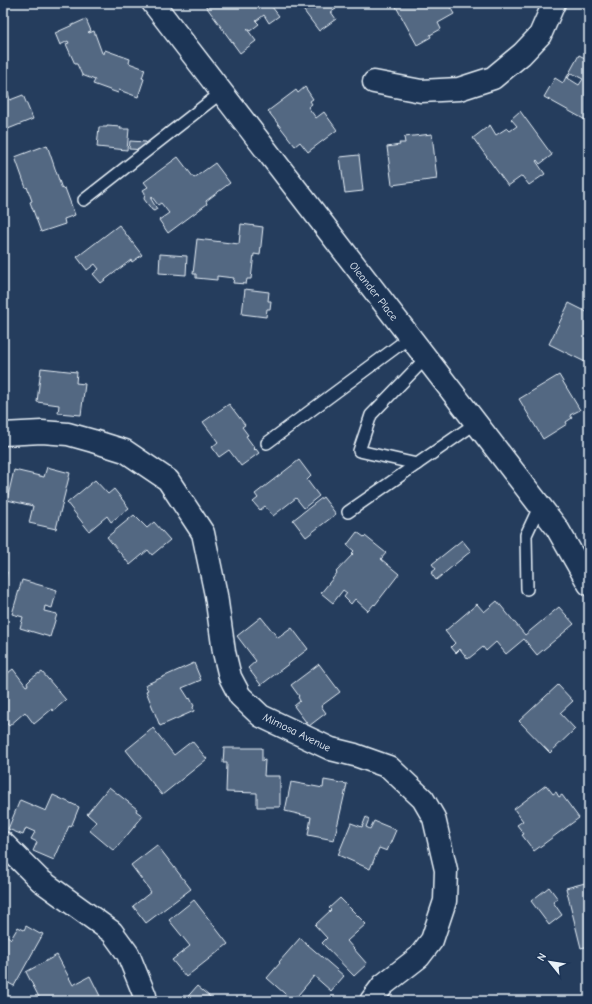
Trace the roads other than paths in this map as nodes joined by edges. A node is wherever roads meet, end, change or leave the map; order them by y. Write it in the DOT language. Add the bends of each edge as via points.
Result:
graph roads {
  1 [pos="153,3"];
  2 [pos="554,3"];
  3 [pos="374,82"];
  4 [pos="222,92"];
  5 [pos="84,200"];
  6 [pos="410,336"];
  7 [pos="426,358"];
  8 [pos="476,423"];
  9 [pos="3,434"];
  10 [pos="267,443"];
  11 [pos="417,464"];
  12 [pos="540,505"];
  13 [pos="348,512"];
  14 [pos="589,584"];
  15 [pos="527,589"];
  16 [pos="3,843"];
  17 [pos="145,1001"];
  18 [pos="371,1001"];
  1 -- 4 [label="street, Oleander Place"];
  2 -- 3 [label="street" via="540,35 493,78 459,89 421,91"];
  4 -- 5 [label="lane"];
  4 -- 6 [label="street, Oleander Place"];
  6 -- 7 [label="street, Oleander Place"];
  6 -- 10 [label="lane"];
  7 -- 8 [label="street, Oleander Place"];
  7 -- 11 [label="lane" via="371,415 359,451"];
  8 -- 11 [label="lane"];
  8 -- 12 [label="street, Oleander Place"];
  9 -- 18 [label="street, Mimosa Avenue" via="42,432 68,434 87,439 125,451 168,480 203,533 216,595 224,652 230,677 240,696 261,716 331,750 389,767 423,799 434,818 446,870 445,901 432,940 419,957 383,985"];
  11 -- 13 [label="lane"];
  12 -- 14 [label="street, Oleander Place" via="557,528"];
  12 -- 15 [label="lane" via="526,535"];
  16 -- 17 [label="street" via="40,880 112,932 128,954"];
}
